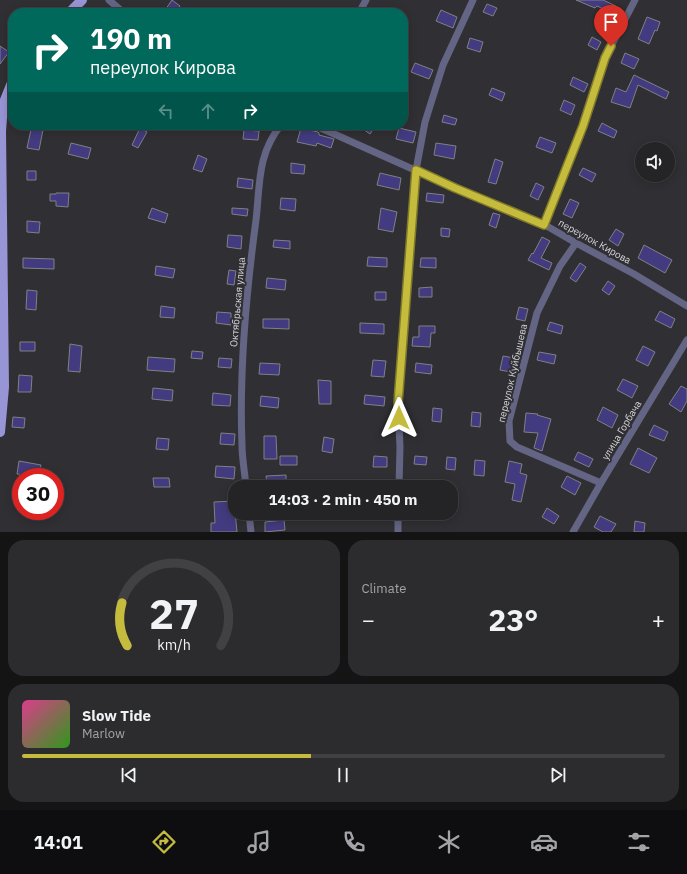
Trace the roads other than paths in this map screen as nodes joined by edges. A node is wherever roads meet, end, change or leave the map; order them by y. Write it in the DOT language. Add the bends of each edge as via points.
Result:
graph roads {
  1 [pos="82,0"];
  2 [pos="110,0"];
  3 [pos="473,0"];
  4 [pos="635,0"];
  5 [pos="74,8"];
  6 [pos="119,8"];
  7 [pos="8,93"];
  8 [pos="278,130"];
  9 [pos="325,130"];
  10 [pos="416,170"];
  11 [pos="1,218"];
  12 [pos="544,225"];
  13 [pos="576,243"];
  14 [pos="687,306"];
  15 [pos="687,340"];
  16 [pos="0,432"];
  17 [pos="245,480"];
  18 [pos="399,480"];
  19 [pos="600,483"];
  20 [pos="250,520"];
  21 [pos="398,520"];
  22 [pos="576,531"];
  23 [pos="251,532"];
  24 [pos="398,532"];
  1 -- 5 [label="main road"];
  2 -- 6 [label="street"];
  3 -- 10 [label="street" via="443,65 425,122"];
  4 -- 12 [label="street" via="605,58 583,126"];
  7 -- 11 [label="main road" via="3,106 1,131"];
  8 -- 17 [label="street, Октябрьская улица" via="264,154 259,178 249,273 242,358 242,445"];
  9 -- 10 [label="street, переулок Кирова"];
  10 -- 12 [label="street, переулок Кирова"];
  10 -- 18 [label="street" via="398,403"];
  11 -- 16 [label="main road" via="4,387"];
  12 -- 13 [label="street, переулок Кирова"];
  13 -- 14 [label="street, переулок Кирова"];
  13 -- 19 [label="street, переулок Куйбышева" via="560,266 537,313 509,420 510,441 517,447"];
  15 -- 19 [label="street, улица Горбача"];
  19 -- 22 [label="street, улица Горбача"];
  20 -- 23 [label="street"];
  21 -- 24 [label="street"];
}
